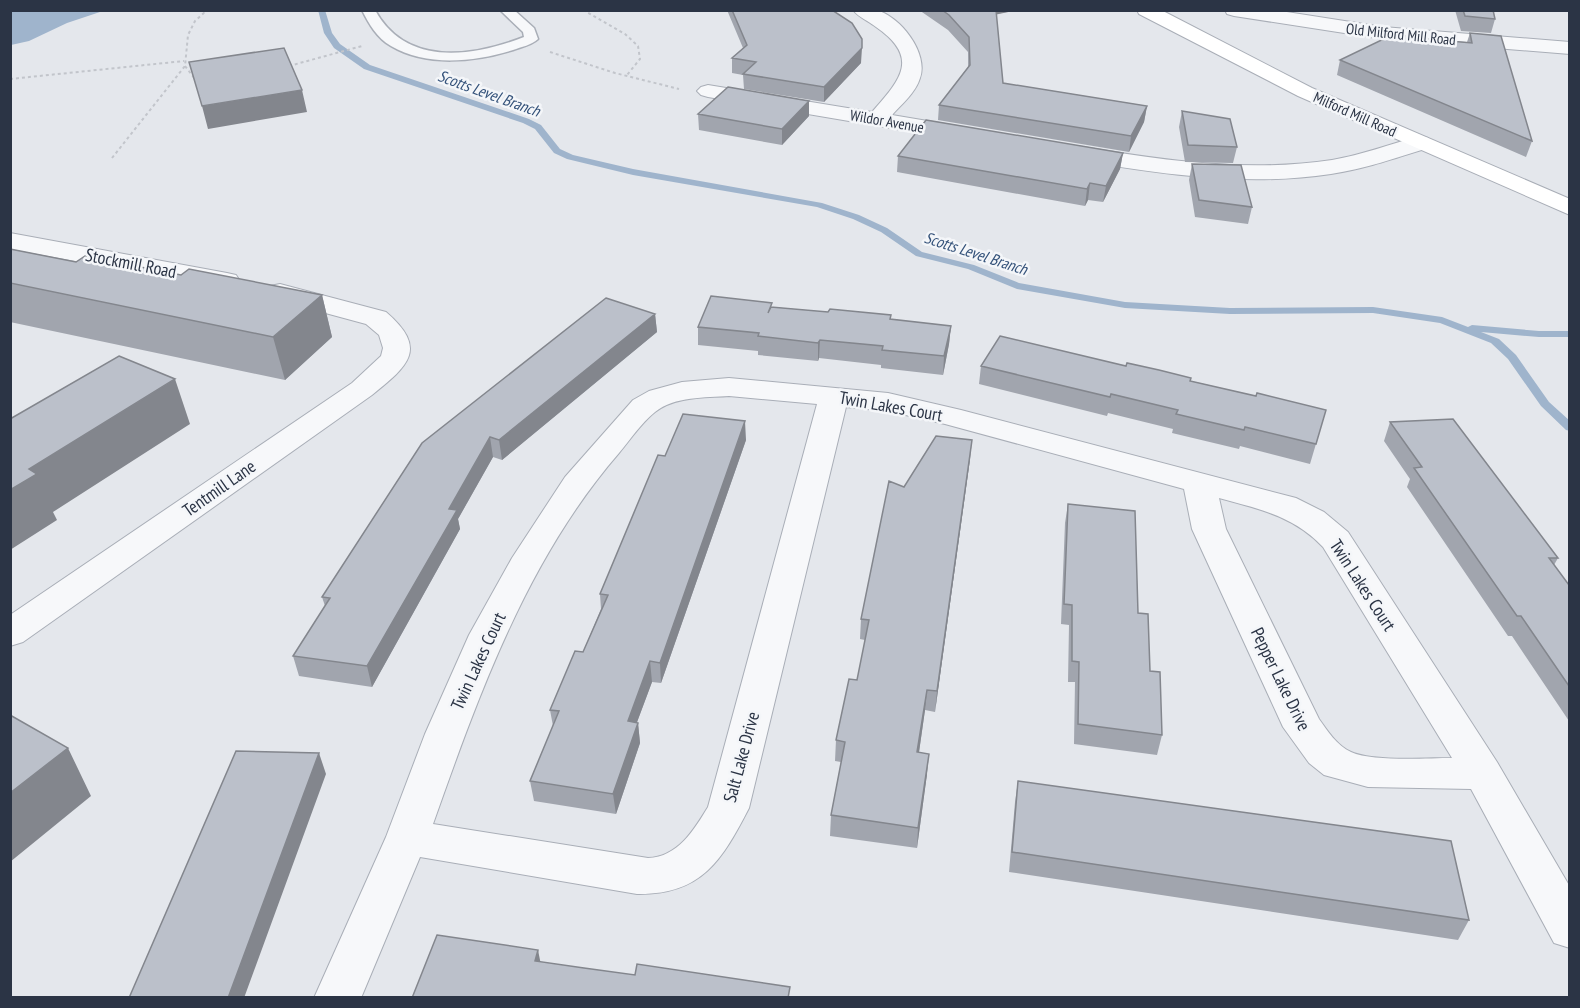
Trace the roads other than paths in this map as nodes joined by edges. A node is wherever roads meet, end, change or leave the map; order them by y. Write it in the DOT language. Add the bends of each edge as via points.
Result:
graph roads {
  1 [pos="368,10"];
  2 [pos="506,10"];
  3 [pos="862,10"];
  4 [pos="1146,10"];
  5 [pos="1234,10"];
  6 [pos="1569,48"];
  7 [pos="708,91"];
  8 [pos="878,119"];
  9 [pos="994,139"];
  10 [pos="1420,143"];
  11 [pos="1052,149"];
  12 [pos="1569,208"];
  13 [pos="10,241"];
  14 [pos="388,326"];
  15 [pos="834,396"];
  16 [pos="1199,482"];
  17 [pos="10,633"];
  18 [pos="1483,773"];
  19 [pos="407,837"];
  20 [pos="1569,929"];
  21 [pos="337,998"];
  1 -- 2 [label="lane" via="386,37 399,46 453,57 477,56 531,39 529,31"];
  3 -- 8 [label="street" via="905,43 912,66 909,79"];
  4 -- 10 [label="main road, Milford Mill Road" via="1305,92"];
  5 -- 6 [label="street, Old Milford Mill Road" via="1383,33"];
  7 -- 8 [label="street, Wildor Avenue"];
  8 -- 9 [label="street, Wildor Avenue"];
  10 -- 11 [label="street" via="1362,163 1263,174 1186,171"];
  10 -- 12 [label="main road, Milford Mill Road"];
  13 -- 14 [label="street, Stockmill Road" via="262,288 357,311"];
  14 -- 17 [label="street, Tentmill Lane" via="398,353 392,365"];
  15 -- 16 [label="street, Twin Lakes Court" via="888,402 950,416"];
  15 -- 19 [label="street, Twin Lakes Court" via="729,387 682,391 644,406 580,477 529,558 487,636"];
  15 -- 19 [label="street, Salt Lake Drive" via="728,808 707,847 691,862 665,875 637,876"];
  16 -- 18 [label="street, Twin Lakes Court" via="1305,513 1336,540"];
  16 -- 18 [label="street, Pepper Lake Drive" via="1209,529 1303,727 1318,748 1338,764 1365,771"];
  18 -- 20 [label="street, Twin Lakes Court"];
  19 -- 21 [label="street, Twin Lakes Court"];
}
